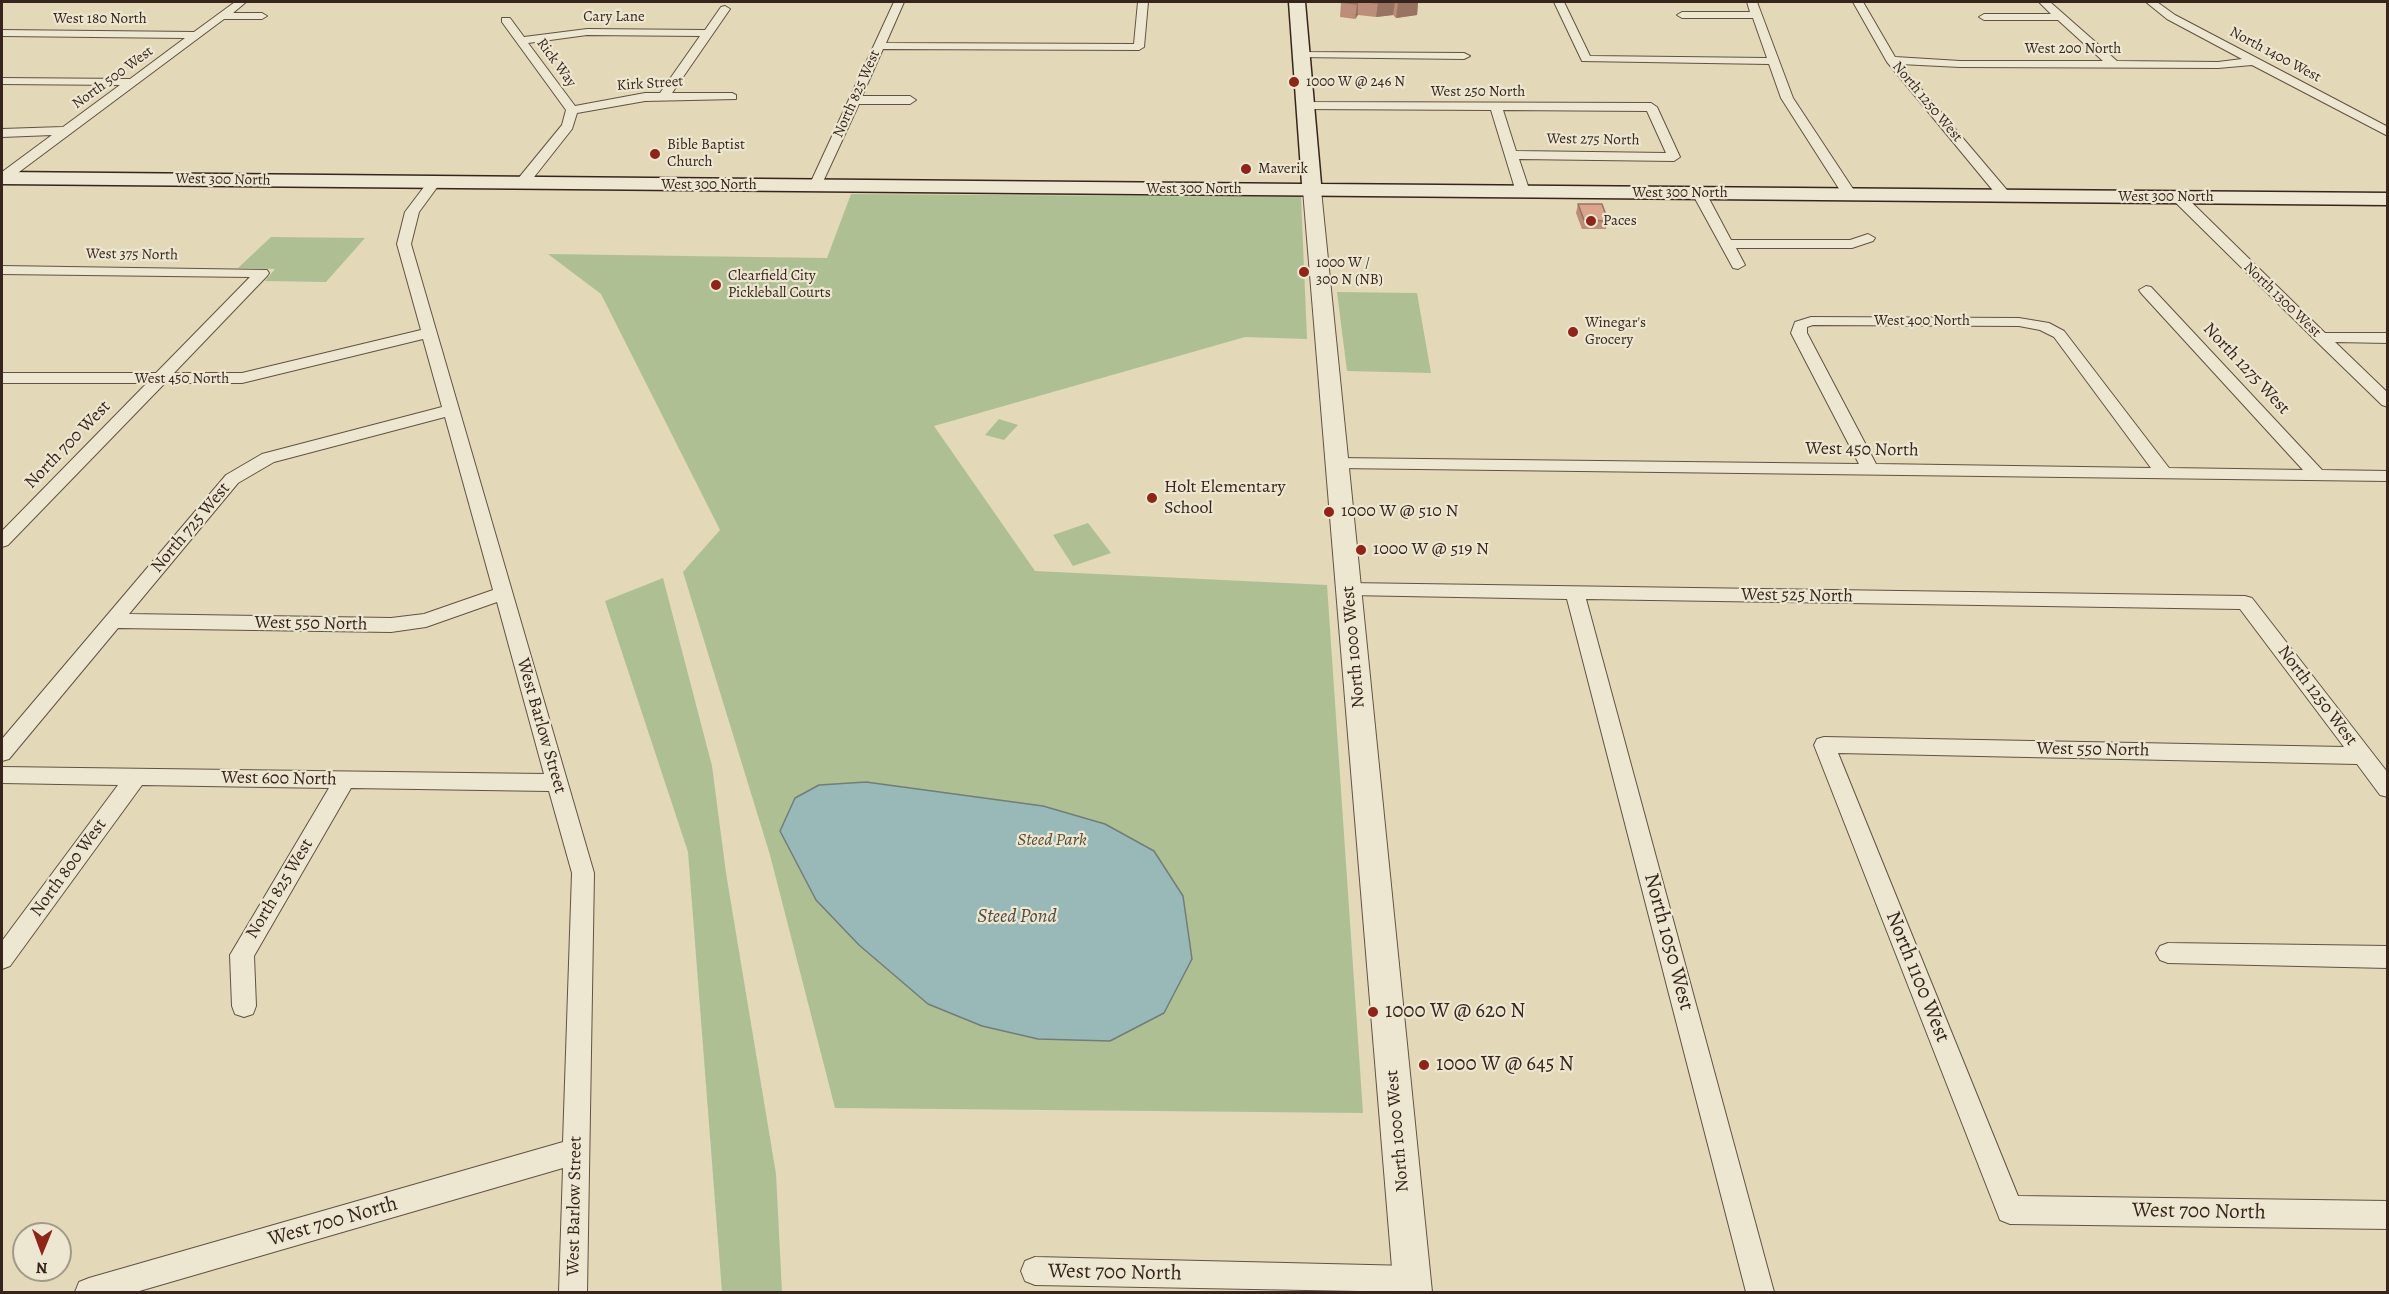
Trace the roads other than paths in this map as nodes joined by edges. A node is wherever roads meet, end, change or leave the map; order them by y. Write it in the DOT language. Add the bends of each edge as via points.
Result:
graph roads {
  1 [pos="241,2"];
  2 [pos="899,2"];
  3 [pos="1143,2"];
  4 [pos="1297,2"];
  5 [pos="1559,2"];
  6 [pos="1752,2"];
  7 [pos="1858,2"];
  8 [pos="2044,2"];
  9 [pos="2151,2"];
  10 [pos="725,9"];
  11 [pos="1682,15"];
  12 [pos="1757,15"];
  13 [pos="223,16"];
  14 [pos="262,16"];
  15 [pos="1984,17"];
  16 [pos="2061,17"];
  17 [pos="506,20"];
  18 [pos="2,33"];
  19 [pos="709,33"];
  20 [pos="197,34"];
  21 [pos="521,41"];
  22 [pos="879,46"];
  23 [pos="1301,55"];
  24 [pos="1464,56"];
  25 [pos="1892,60"];
  26 [pos="1774,61"];
  27 [pos="2255,62"];
  28 [pos="2113,64"];
  29 [pos="2,81"];
  30 [pos="132,82"];
  31 [pos="664,96"];
  32 [pos="732,97"];
  33 [pos="854,100"];
  34 [pos="910,100"];
  35 [pos="1305,106"];
  36 [pos="1496,106"];
  37 [pos="572,110"];
  38 [pos="65,131"];
  39 [pos="2388,132"];
  40 [pos="2,133"];
  41 [pos="1511,155"];
  42 [pos="1674,157"];
  43 [pos="2,178"];
  44 [pos="435,182"];
  45 [pos="522,183"];
  46 [pos="815,186"];
  47 [pos="1312,190"];
  48 [pos="1523,192"];
  49 [pos="1699,193"];
  50 [pos="1850,195"];
  51 [pos="2005,196"];
  52 [pos="2178,197"];
  53 [pos="2388,199"];
  54 [pos="1868,238"];
  55 [pos="1727,244"];
  56 [pos="1738,265"];
  57 [pos="2,270"];
  58 [pos="262,273"];
  59 [pos="2146,290"];
  60 [pos="429,333"];
  61 [pos="2320,337"];
  62 [pos="2388,338"];
  63 [pos="161,379"];
  64 [pos="4,380"];
  65 [pos="2388,402"];
  66 [pos="451,410"];
  67 [pos="1337,463"];
  68 [pos="1870,469"];
  69 [pos="2164,473"];
  70 [pos="2317,475"];
  71 [pos="2388,476"];
  72 [pos="2,541"];
  73 [pos="1348,589"];
  74 [pos="1575,592"];
  75 [pos="503,593"];
  76 [pos="2245,603"];
  77 [pos="113,621"];
  78 [pos="1824,745"];
  79 [pos="2,753"];
  80 [pos="2362,756"];
  81 [pos="2,775"];
  82 [pos="136,777"];
  83 [pos="345,780"];
  84 [pos="557,783"];
  85 [pos="2388,789"];
  86 [pos="2168,953"];
  87 [pos="2388,957"];
  88 [pos="2,959"];
  89 [pos="244,1006"];
  90 [pos="576,1151"];
  91 [pos="2010,1210"];
  92 [pos="2388,1215"];
  93 [pos="1035,1271"];
  94 [pos="1412,1286"];
  95 [pos="89,1293"];
  96 [pos="573,1293"];
  97 [pos="1760,1293"];
  1 -- 13 [label="street, North 500 West"];
  2 -- 22 [label="street, North 825 West"];
  3 -- 22 [label="street" via="1139,46"];
  4 -- 23 [label="main road, North 1000 West"];
  5 -- 26 [label="street" via="1586,59"];
  6 -- 12 [label="street"];
  7 -- 25 [label="street, North 1250 West"];
  8 -- 16 [label="street"];
  9 -- 27 [label="street, North 1400 West"];
  10 -- 19 [label="street"];
  11 -- 12 [label="street"];
  12 -- 26 [label="street"];
  13 -- 14 [label="street"];
  13 -- 20 [label="street, North 500 West"];
  15 -- 16 [label="street"];
  16 -- 28 [label="street"];
  17 -- 21 [label="street, Rick Way"];
  18 -- 20 [label="street, West 180 North"];
  19 -- 21 [label="street, Cary Lane" via="587,32"];
  19 -- 31 [label="street"];
  20 -- 30 [label="street, North 500 West"];
  21 -- 37 [label="street, Rick Way"];
  22 -- 33 [label="street, North 825 West"];
  23 -- 24 [label="street"];
  23 -- 35 [label="main road, North 1000 West"];
  25 -- 28 [label="street, West 200 North"];
  25 -- 51 [label="street, North 1250 West"];
  26 -- 50 [label="street" via="1796,115"];
  27 -- 28 [label="street, West 200 North"];
  27 -- 39 [label="street, North 1400 West"];
  29 -- 30 [label="street"];
  30 -- 38 [label="street, North 500 West"];
  31 -- 32 [label="street, Kirk Street"];
  31 -- 37 [label="street, Kirk Street"];
  33 -- 34 [label="street"];
  33 -- 46 [label="street, North 825 West"];
  35 -- 36 [label="street, West 250 North"];
  35 -- 47 [label="main road, North 1000 West"];
  36 -- 41 [label="street"];
  36 -- 42 [label="street, West 250 North" via="1651,107"];
  37 -- 45 [label="street, Rick Way" via="568,126"];
  38 -- 40 [label="street"];
  38 -- 43 [label="street, North 500 West"];
  41 -- 42 [label="street, West 275 North"];
  41 -- 48 [label="street"];
  43 -- 44 [label="main road, West 300 North"];
  44 -- 45 [label="main road, West 300 North"];
  44 -- 60 [label="street, West Barlow Street" via="412,212 404,244"];
  45 -- 46 [label="main road, West 300 North"];
  46 -- 47 [label="main road, West 300 North"];
  47 -- 48 [label="main road, West 300 North"];
  47 -- 67 [label="street, North 1000 West"];
  48 -- 49 [label="main road, West 300 North"];
  49 -- 50 [label="main road, West 300 North"];
  49 -- 55 [label="street"];
  50 -- 51 [label="main road, West 300 North"];
  51 -- 52 [label="main road, West 300 North"];
  52 -- 53 [label="main road, West 300 North"];
  52 -- 61 [label="street, North 1300 West"];
  54 -- 55 [label="street" via="1852,244"];
  55 -- 56 [label="street"];
  57 -- 58 [label="street, West 375 North"];
  58 -- 63 [label="street, North 700 West"];
  59 -- 70 [label="street, North 1275 West"];
  60 -- 63 [label="street, West 450 North" via="242,378"];
  60 -- 66 [label="street, West Barlow Street"];
  61 -- 62 [label="street"];
  61 -- 65 [label="street, North 1300 West"];
  63 -- 64 [label="street, West 450 North"];
  63 -- 72 [label="street, North 700 West"];
  66 -- 75 [label="street, West Barlow Street"];
  66 -- 77 [label="street, North 725 West" via="268,458 232,479"];
  67 -- 68 [label="street, West 450 North"];
  67 -- 73 [label="street, North 1000 West"];
  68 -- 69 [label="street, West 450 North"];
  68 -- 69 [label="street, West 400 North" via="1798,333 1800,325 1822,321 2019,322 2044,326 2059,334"];
  69 -- 70 [label="street, West 450 North"];
  70 -- 71 [label="street, West 450 North"];
  73 -- 74 [label="street, West 525 North"];
  73 -- 94 [label="street, North 1000 West"];
  74 -- 76 [label="street, West 525 North"];
  74 -- 97 [label="street, North 1050 West"];
  75 -- 77 [label="street, West 550 North" via="426,620 391,625"];
  75 -- 84 [label="street, West Barlow Street"];
  76 -- 80 [label="street, North 1250 West"];
  77 -- 79 [label="street, North 725 West"];
  78 -- 80 [label="street, West 550 North"];
  78 -- 91 [label="street, North 1100 West"];
  80 -- 85 [label="street, North 1250 West"];
  81 -- 82 [label="street, West 600 North"];
  82 -- 83 [label="street, West 600 North"];
  82 -- 88 [label="street, North 800 West"];
  83 -- 84 [label="street, West 600 North"];
  83 -- 89 [label="street, North 825 West" via="242,955"];
  84 -- 90 [label="street, West Barlow Street" via="583,873"];
  86 -- 87 [label="street"];
  90 -- 95 [label="street, West 700 North"];
  90 -- 96 [label="street, West Barlow Street"];
  91 -- 92 [label="street, West 700 North"];
  93 -- 94 [label="street, West 700 North"];
}
